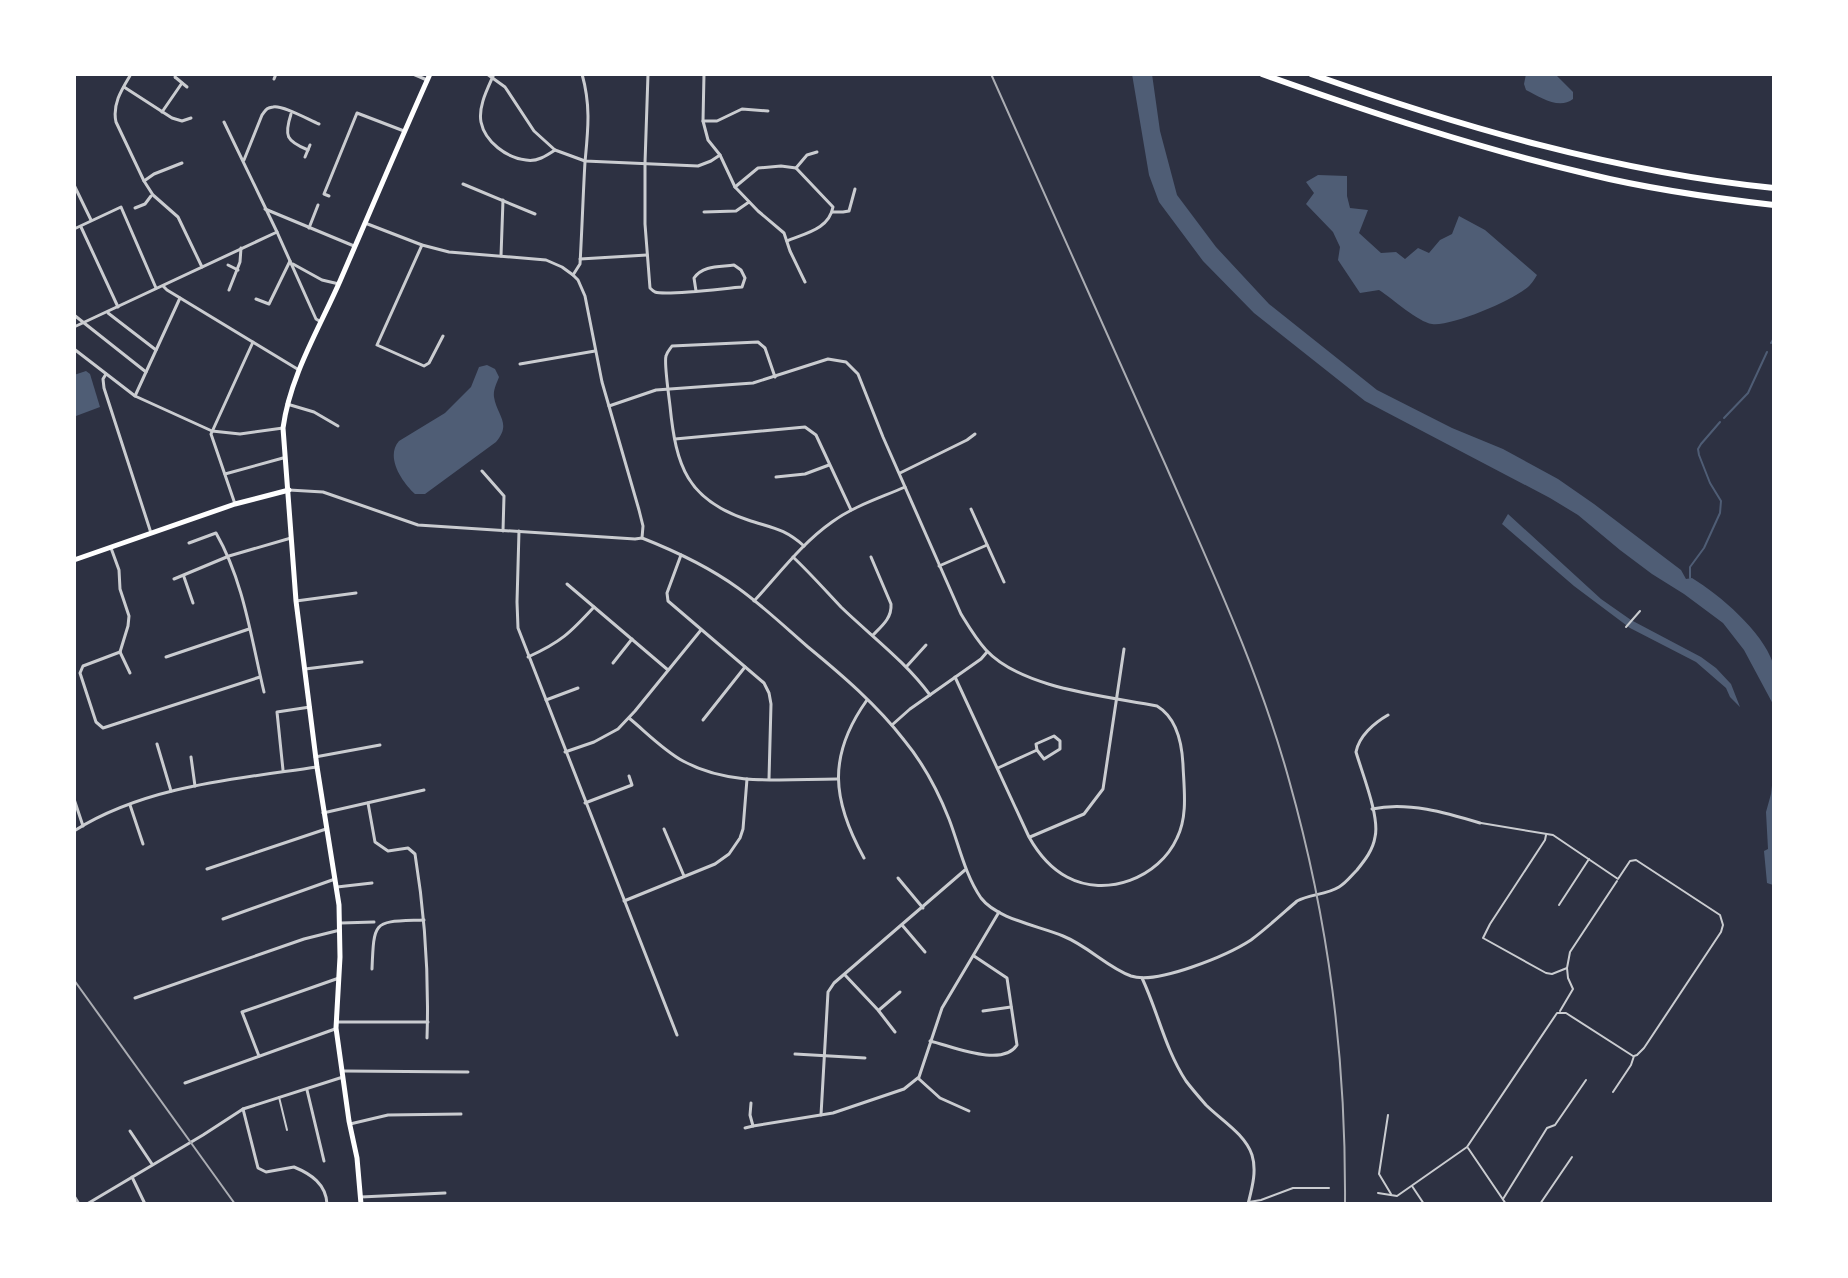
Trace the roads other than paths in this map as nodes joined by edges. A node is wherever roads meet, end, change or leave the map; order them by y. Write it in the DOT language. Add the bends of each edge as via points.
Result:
graph roads {
  1 [pos="131,74"];
  2 [pos="413,74"];
  3 [pos="487,74"];
  4 [pos="582,74"];
  5 [pos="648,74"];
  6 [pos="704,74"];
  7 [pos="1262,74"];
  8 [pos="1311,74"];
  9 [pos="494,75"];
  10 [pos="175,77"];
  11 [pos="428,77"];
  12 [pos="124,87"];
  13 [pos="768,111"];
  14 [pos="162,112"];
  15 [pos="292,112"];
  16 [pos="320,115"];
  17 [pos="191,118"];
  18 [pos="703,121"];
  19 [pos="224,122"];
  20 [pos="405,132"];
  21 [pos="555,150"];
  22 [pos="817,152"];
  23 [pos="720,155"];
  24 [pos="305,157"];
  25 [pos="244,160"];
  26 [pos="585,161"];
  27 [pos="182,163"];
  28 [pos="645,163"];
  29 [pos="796,168"];
  30 [pos="144,181"];
  31 [pos="463,184"];
  32 [pos="74,185"];
  33 [pos="735,187"];
  34 [pos="1774,188"];
  35 [pos="855,189"];
  36 [pos="153,195"];
  37 [pos="329,196"];
  38 [pos="503,200"];
  39 [pos="749,202"];
  40 [pos="318,205"];
  41 [pos="1774,205"];
  42 [pos="135,208"];
  43 [pos="265,209"];
  44 [pos="704,212"];
  45 [pos="832,212"];
  46 [pos="535,214"];
  47 [pos="91,220"];
  48 [pos="365,223"];
  49 [pos="81,226"];
  50 [pos="309,228"];
  51 [pos="74,229"];
  52 [pos="277,232"];
  53 [pos="787,241"];
  54 [pos="422,245"];
  55 [pos="355,246"];
  56 [pos="241,248"];
  57 [pos="647,255"];
  58 [pos="501,256"];
  59 [pos="580,259"];
  60 [pos="290,261"];
  61 [pos="228,265"];
  62 [pos="202,267"];
  63 [pos="238,270"];
  64 [pos="573,275"];
  65 [pos="805,282"];
  66 [pos="339,284"];
  67 [pos="163,285"];
  68 [pos="156,288"];
  69 [pos="229,290"];
  70 [pos="696,291"];
  71 [pos="180,297"];
  72 [pos="256,299"];
  73 [pos="118,307"];
  74 [pos="107,312"];
  75 [pos="74,315"];
  76 [pos="321,322"];
  77 [pos="82,323"];
  78 [pos="74,327"];
  79 [pos="443,336"];
  80 [pos="253,342"];
  81 [pos="74,349"];
  82 [pos="156,350"];
  83 [pos="595,351"];
  84 [pos="520,364"];
  85 [pos="299,370"];
  86 [pos="146,372"];
  87 [pos="106,374"];
  88 [pos="775,377"];
  89 [pos="668,390"];
  90 [pos="135,396"];
  91 [pos="287,404"];
  92 [pos="609,406"];
  93 [pos="338,426"];
  94 [pos="283,428"];
  95 [pos="212,431"];
  96 [pos="975,434"];
  97 [pos="675,439"];
  98 [pos="285,458"];
  99 [pos="829,465"];
  100 [pos="482,471"];
  101 [pos="899,473"];
  102 [pos="225,474"];
  103 [pos="776,477"];
  104 [pos="905,487"];
  105 [pos="289,490"];
  106 [pos="235,504"];
  107 [pos="971,509"];
  108 [pos="851,510"];
  109 [pos="503,531"];
  110 [pos="519,531"];
  111 [pos="151,533"];
  112 [pos="291,538"];
  113 [pos="642,538"];
  114 [pos="189,543"];
  115 [pos="987,545"];
  116 [pos="804,546"];
  117 [pos="111,547"];
  118 [pos="681,555"];
  119 [pos="229,556"];
  120 [pos="793,557"];
  121 [pos="871,557"];
  122 [pos="74,560"];
  123 [pos="939,566"];
  124 [pos="183,576"];
  125 [pos="174,579"];
  126 [pos="1004,582"];
  127 [pos="567,584"];
  128 [pos="356,593"];
  129 [pos="296,601"];
  130 [pos="754,601"];
  131 [pos="193,603"];
  132 [pos="594,607"];
  133 [pos="1640,611"];
  134 [pos="1626,627"];
  135 [pos="250,628"];
  136 [pos="701,630"];
  137 [pos="873,635"];
  138 [pos="632,639"];
  139 [pos="926,645"];
  140 [pos="1124,649"];
  141 [pos="120,652"];
  142 [pos="987,652"];
  143 [pos="166,657"];
  144 [pos="528,657"];
  145 [pos="362,662"];
  146 [pos="613,663"];
  147 [pos="745,667"];
  148 [pos="907,667"];
  149 [pos="305,669"];
  150 [pos="669,670"];
  151 [pos="130,673"];
  152 [pos="260,677"];
  153 [pos="955,677"];
  154 [pos="578,688"];
  155 [pos="264,692"];
  156 [pos="930,695"];
  157 [pos="1117,698"];
  158 [pos="546,700"];
  159 [pos="867,700"];
  160 [pos="310,707"];
  161 [pos="1388,715"];
  162 [pos="629,718"];
  163 [pos="703,720"];
  164 [pos="892,725"];
  165 [pos="157,744"];
  166 [pos="380,745"];
  167 [pos="1037,750"];
  168 [pos="565,752"];
  169 [pos="191,757"];
  170 [pos="315,757"];
  171 [pos="317,767"];
  172 [pos="998,768"];
  173 [pos="283,772"];
  174 [pos="629,776"];
  175 [pos="747,779"];
  176 [pos="769,779"];
  177 [pos="837,779"];
  178 [pos="195,786"];
  179 [pos="424,790"];
  180 [pos="171,791"];
  181 [pos="74,799"];
  182 [pos="368,803"];
  183 [pos="585,803"];
  184 [pos="130,805"];
  185 [pos="1372,809"];
  186 [pos="323,813"];
  187 [pos="1480,823"];
  188 [pos="83,826"];
  189 [pos="326,829"];
  190 [pos="664,829"];
  191 [pos="74,831"];
  192 [pos="1547,834"];
  193 [pos="1029,837"];
  194 [pos="143,844"];
  195 [pos="864,858"];
  196 [pos="1589,859"];
  197 [pos="207,869"];
  198 [pos="967,869"];
  199 [pos="684,876"];
  200 [pos="898,878"];
  201 [pos="335,879"];
  202 [pos="1618,879"];
  203 [pos="372,883"];
  204 [pos="337,887"];
  205 [pos="624,901"];
  206 [pos="1559,905"];
  207 [pos="923,908"];
  208 [pos="999,912"];
  209 [pos="223,919"];
  210 [pos="424,920"];
  211 [pos="374,922"];
  212 [pos="902,925"];
  213 [pos="341,927"];
  214 [pos="925,952"];
  215 [pos="973,956"];
  216 [pos="1567,968"];
  217 [pos="372,969"];
  218 [pos="844,974"];
  219 [pos="339,978"];
  220 [pos="1142,978"];
  221 [pos="900,992"];
  222 [pos="135,998"];
  223 [pos="1012,1007"];
  224 [pos="878,1010"];
  225 [pos="983,1011"];
  226 [pos="1560,1012"];
  227 [pos="428,1022"];
  228 [pos="336,1025"];
  229 [pos="895,1032"];
  230 [pos="677,1035"];
  231 [pos="427,1038"];
  232 [pos="930,1041"];
  233 [pos="795,1054"];
  234 [pos="259,1056"];
  235 [pos="825,1056"];
  236 [pos="1634,1056"];
  237 [pos="865,1058"];
  238 [pos="468,1072"];
  239 [pos="342,1074"];
  240 [pos="919,1077"];
  241 [pos="1586,1080"];
  242 [pos="185,1083"];
  243 [pos="306,1089"];
  244 [pos="1613,1092"];
  245 [pos="279,1097"];
  246 [pos="751,1103"];
  247 [pos="243,1109"];
  248 [pos="969,1111"];
  249 [pos="461,1114"];
  250 [pos="821,1115"];
  251 [pos="1388,1115"];
  252 [pos="350,1124"];
  253 [pos="753,1126"];
  254 [pos="745,1128"];
  255 [pos="287,1130"];
  256 [pos="130,1131"];
  257 [pos="1467,1147"];
  258 [pos="1572,1157"];
  259 [pos="324,1161"];
  260 [pos="152,1164"];
  261 [pos="132,1177"];
  262 [pos="1412,1185"];
  263 [pos="1329,1188"];
  264 [pos="445,1193"];
  265 [pos="1378,1193"];
  266 [pos="1392,1195"];
  267 [pos="74,1196"];
  268 [pos="1503,1199"];
  269 [pos="361,1201"];
  270 [pos="1248,1203"];
  271 [pos="79,1204"];
  272 [pos="87,1204"];
  273 [pos="145,1204"];
  274 [pos="327,1204"];
  275 [pos="1424,1204"];
  276 [pos="1506,1204"];
  277 [pos="1540,1204"];
  1 -- 12 [label="street"];
  2 -- 11 [label="street"];
  3 -- 9 [label="street"];
  4 -- 26 [label="street" via="589,121"];
  5 -- 28 [label="street"];
  6 -- 18 [label="street"];
  7 -- 41 [label="highway" via="1398,121 1588,175"];
  8 -- 34 [label="highway" via="1559,151 1650,171"];
  9 -- 21 [label="street" via="534,131"];
  9 -- 21 [label="street" via="483,98 481,122 491,141 528,161"];
  10 -- 14 [label="street" via="185,85"];
  11 -- 20 [label="main road"];
  12 -- 14 [label="street"];
  12 -- 30 [label="street" via="114,116"];
  13 -- 18 [label="street" via="742,109 717,121"];
  14 -- 17 [label="street" via="184,124"];
  15 -- 16 [label="street" via="318,123"];
  15 -- 24 [label="street" via="288,136 292,143 309,148"];
  15 -- 25 [label="street" via="275,106 266,110"];
  18 -- 23 [label="street" via="708,140"];
  19 -- 25 [label="street"];
  20 -- 37 [label="street" via="357,113 324,194"];
  20 -- 48 [label="main road"];
  21 -- 26 [label="street"];
  22 -- 29 [label="street"];
  23 -- 28 [label="street" via="698,166"];
  23 -- 33 [label="street"];
  25 -- 43 [label="street"];
  26 -- 28 [label="street"];
  26 -- 59 [label="street"];
  27 -- 30 [label="street"];
  28 -- 57 [label="street"];
  29 -- 33 [label="street" via="758,168"];
  29 -- 45 [label="street"];
  30 -- 36 [label="street"];
  31 -- 38 [label="street"];
  32 -- 47 [label="street"];
  33 -- 39 [label="street"];
  35 -- 45 [label="street" via="849,211"];
  36 -- 42 [label="street"];
  36 -- 62 [label="street" via="178,217"];
  38 -- 46 [label="street"];
  38 -- 58 [label="street"];
  39 -- 44 [label="street" via="736,211"];
  39 -- 53 [label="street"];
  40 -- 50 [label="street"];
  43 -- 50 [label="street"];
  43 -- 52 [label="street"];
  45 -- 53 [label="street" via="822,227"];
  47 -- 49 [label="street"];
  47 -- 68 [label="street" via="121,207"];
  48 -- 54 [label="street"];
  48 -- 55 [label="main road"];
  49 -- 51 [label="street"];
  49 -- 73 [label="street"];
  50 -- 55 [label="street"];
  52 -- 56 [label="street"];
  52 -- 60 [label="street"];
  53 -- 65 [label="street"];
  54 -- 58 [label="street"];
  54 -- 79 [label="street" via="377,345 424,366"];
  55 -- 66 [label="main road"];
  56 -- 62 [label="street"];
  56 -- 63 [label="street"];
  57 -- 59 [label="street"];
  57 -- 70 [label="street" via="650,288 656,293"];
  58 -- 64 [label="street" via="546,260"];
  59 -- 64 [label="street"];
  60 -- 66 [label="street"];
  60 -- 72 [label="street" via="269,304"];
  60 -- 76 [label="street"];
  61 -- 63 [label="street"];
  62 -- 67 [label="street"];
  63 -- 69 [label="street"];
  64 -- 83 [label="street" via="585,296"];
  66 -- 76 [label="main road"];
  67 -- 68 [label="street"];
  67 -- 71 [label="street"];
  68 -- 73 [label="street"];
  70 -- 70 [label="street" via="694,278 705,268 734,265 745,278 742,287"];
  71 -- 80 [label="street"];
  71 -- 82 [label="street"];
  73 -- 74 [label="street"];
  74 -- 77 [label="street"];
  74 -- 82 [label="street"];
  75 -- 77 [label="street"];
  76 -- 85 [label="main road"];
  77 -- 78 [label="street"];
  77 -- 86 [label="street"];
  80 -- 85 [label="street"];
  80 -- 95 [label="street"];
  81 -- 87 [label="street"];
  82 -- 86 [label="street"];
  83 -- 84 [label="street"];
  83 -- 92 [label="street"];
  85 -- 91 [label="main road"];
  86 -- 90 [label="street"];
  87 -- 90 [label="street"];
  87 -- 111 [label="street" via="104,388"];
  88 -- 89 [label="street"];
  88 -- 89 [label="street" via="758,342 672,346 666,356"];
  88 -- 101 [label="street" via="828,359 850,365"];
  89 -- 92 [label="street"];
  89 -- 97 [label="street"];
  90 -- 95 [label="street"];
  91 -- 93 [label="street"];
  91 -- 94 [label="main road"];
  92 -- 113 [label="street"];
  94 -- 95 [label="street" via="240,434"];
  94 -- 98 [label="main road"];
  95 -- 102 [label="street"];
  96 -- 101 [label="street"];
  97 -- 99 [label="street" via="802,426 816,435"];
  97 -- 116 [label="street" via="683,469 705,499 732,515 782,530"];
  98 -- 102 [label="street"];
  98 -- 105 [label="main road"];
  99 -- 103 [label="street"];
  99 -- 108 [label="street"];
  100 -- 109 [label="street" via="504,496"];
  101 -- 104 [label="street"];
  102 -- 106 [label="street"];
  104 -- 108 [label="street"];
  104 -- 123 [label="street"];
  105 -- 106 [label="main road"];
  105 -- 109 [label="street" via="323,492 418,525"];
  105 -- 112 [label="main road"];
  106 -- 111 [label="main road"];
  107 -- 115 [label="street"];
  108 -- 116 [label="street"];
  109 -- 110 [label="street"];
  110 -- 113 [label="street"];
  110 -- 144 [label="street" via="518,628"];
  111 -- 117 [label="main road"];
  112 -- 119 [label="street"];
  112 -- 129 [label="main road"];
  113 -- 118 [label="street"];
  114 -- 119 [label="street" via="216,533"];
  115 -- 123 [label="street"];
  115 -- 126 [label="street"];
  116 -- 120 [label="street"];
  117 -- 122 [label="main road"];
  117 -- 141 [label="street" via="129,616"];
  118 -- 130 [label="street"];
  118 -- 136 [label="street" via="667,598"];
  119 -- 124 [label="street"];
  119 -- 135 [label="street"];
  120 -- 130 [label="street"];
  120 -- 137 [label="street"];
  121 -- 137 [label="street" via="891,604 890,616"];
  123 -- 142 [label="street" via="961,614"];
  124 -- 125 [label="street"];
  124 -- 131 [label="street"];
  127 -- 132 [label="street"];
  128 -- 129 [label="street"];
  129 -- 149 [label="main road"];
  130 -- 159 [label="street"];
  132 -- 138 [label="street"];
  132 -- 144 [label="street" via="553,646"];
  133 -- 134 [label="street"];
  135 -- 143 [label="street"];
  135 -- 152 [label="street"];
  136 -- 147 [label="street"];
  136 -- 150 [label="street"];
  137 -- 148 [label="street"];
  138 -- 146 [label="street"];
  138 -- 150 [label="street"];
  139 -- 148 [label="street"];
  140 -- 157 [label="street"];
  141 -- 151 [label="street"];
  141 -- 152 [label="street" via="83,666 80,673 96,722 103,728"];
  142 -- 153 [label="street"];
  142 -- 157 [label="street" via="1046,684"];
  144 -- 158 [label="street"];
  145 -- 149 [label="street"];
  147 -- 163 [label="street"];
  147 -- 176 [label="street" via="769,693"];
  148 -- 156 [label="street"];
  149 -- 160 [label="main road"];
  150 -- 162 [label="street"];
  152 -- 155 [label="street"];
  153 -- 156 [label="street"];
  153 -- 172 [label="street"];
  154 -- 158 [label="street"];
  156 -- 164 [label="street"];
  157 -- 193 [label="street" via="1103,789 1084,814"];
  157 -- 193 [label="street" via="1157,706 1177,730 1184,795 1182,825 1173,846 1140,876 1101,885 1067,877"];
  158 -- 168 [label="street"];
  159 -- 164 [label="street"];
  159 -- 177 [label="street" via="843,744"];
  160 -- 170 [label="main road"];
  160 -- 173 [label="street" via="277,712"];
  161 -- 185 [label="street" via="1356,747"];
  162 -- 168 [label="street" via="594,742"];
  162 -- 175 [label="street" via="682,761"];
  164 -- 198 [label="street" via="933,783"];
  165 -- 180 [label="street"];
  166 -- 170 [label="street"];
  167 -- 167 [label="street" via="1036,744 1054,736 1060,741 1060,749 1044,759"];
  167 -- 172 [label="street"];
  168 -- 183 [label="street"];
  169 -- 178 [label="street"];
  170 -- 171 [label="main road"];
  171 -- 173 [label="street"];
  171 -- 186 [label="main road"];
  172 -- 193 [label="street"];
  173 -- 178 [label="street"];
  174 -- 183 [label="street" via="632,785"];
  175 -- 176 [label="street"];
  175 -- 199 [label="street" via="743,829 736,846 715,864"];
  176 -- 177 [label="street"];
  177 -- 195 [label="street" via="851,835"];
  178 -- 180 [label="street"];
  179 -- 182 [label="street"];
  180 -- 184 [label="street"];
  181 -- 188 [label="street"];
  182 -- 186 [label="street"];
  182 -- 210 [label="street" via="375,842 388,851 408,848 415,854"];
  183 -- 205 [label="street"];
  184 -- 188 [label="street"];
  184 -- 194 [label="street"];
  185 -- 187 [label="street" via="1426,809"];
  185 -- 220 [label="street" via="1375,840 1346,882 1297,901 1227,953"];
  186 -- 189 [label="main road"];
  187 -- 192 [label="street"];
  188 -- 191 [label="street"];
  189 -- 197 [label="street"];
  189 -- 201 [label="main road"];
  190 -- 199 [label="street"];
  192 -- 196 [label="street"];
  192 -- 216 [label="street" via="1483,938 1546,973"];
  196 -- 202 [label="street"];
  196 -- 206 [label="street"];
  198 -- 207 [label="street"];
  198 -- 208 [label="street" via="983,900"];
  199 -- 205 [label="street"];
  200 -- 207 [label="street"];
  201 -- 204 [label="main road"];
  201 -- 209 [label="street"];
  202 -- 216 [label="street" via="1570,952"];
  202 -- 236 [label="street" via="1634,859 1716,912 1723,925"];
  203 -- 204 [label="street"];
  204 -- 213 [label="main road"];
  205 -- 230 [label="street"];
  207 -- 212 [label="street"];
  208 -- 215 [label="street"];
  208 -- 220 [label="street" via="1083,945 1118,970"];
  210 -- 217 [label="street" via="379,926 373,935"];
  210 -- 227 [label="street"];
  211 -- 213 [label="street"];
  212 -- 214 [label="street"];
  212 -- 218 [label="street"];
  213 -- 219 [label="main road"];
  213 -- 222 [label="street"];
  215 -- 223 [label="street" via="1007,978"];
  215 -- 232 [label="street" via="942,1008"];
  216 -- 226 [label="street" via="1573,989"];
  218 -- 224 [label="street"];
  218 -- 235 [label="street" via="828,992"];
  219 -- 228 [label="main road"];
  219 -- 234 [label="street" via="242,1012"];
  220 -- 270 [label="street" via="1179,1070 1251,1153 1254,1173"];
  221 -- 224 [label="street"];
  223 -- 225 [label="street"];
  223 -- 232 [label="street" via="1017,1045 1013,1051 983,1056"];
  224 -- 229 [label="street"];
  226 -- 236 [label="street"];
  226 -- 257 [label="street"];
  227 -- 228 [label="street"];
  227 -- 231 [label="street"];
  228 -- 234 [label="street"];
  228 -- 239 [label="main road"];
  232 -- 240 [label="street"];
  233 -- 235 [label="street"];
  234 -- 242 [label="street"];
  235 -- 237 [label="street"];
  235 -- 250 [label="street"];
  236 -- 244 [label="street"];
  238 -- 239 [label="street"];
  239 -- 243 [label="street"];
  239 -- 252 [label="main road"];
  240 -- 248 [label="street" via="940,1098"];
  240 -- 250 [label="street" via="904,1089"];
  241 -- 268 [label="street" via="1555,1125 1547,1128"];
  243 -- 245 [label="street"];
  243 -- 259 [label="street"];
  245 -- 247 [label="street"];
  245 -- 255 [label="street"];
  246 -- 253 [label="street"];
  247 -- 260 [label="street"];
  247 -- 274 [label="street" via="258,1168 298,1168 324,1189"];
  249 -- 252 [label="street" via="388,1115"];
  250 -- 253 [label="street"];
  251 -- 266 [label="street" via="1379,1174"];
  252 -- 269 [label="main road"];
  253 -- 254 [label="street"];
  256 -- 260 [label="street"];
  257 -- 262 [label="street"];
  257 -- 268 [label="street"];
  258 -- 277 [label="street"];
  260 -- 261 [label="street"];
  261 -- 272 [label="street"];
  261 -- 273 [label="street"];
  262 -- 266 [label="street"];
  262 -- 275 [label="street"];
  263 -- 270 [label="street" via="1293,1188"];
  264 -- 269 [label="street"];
  265 -- 266 [label="street"];
  267 -- 271 [label="street"];
  268 -- 276 [label="street"];
}
